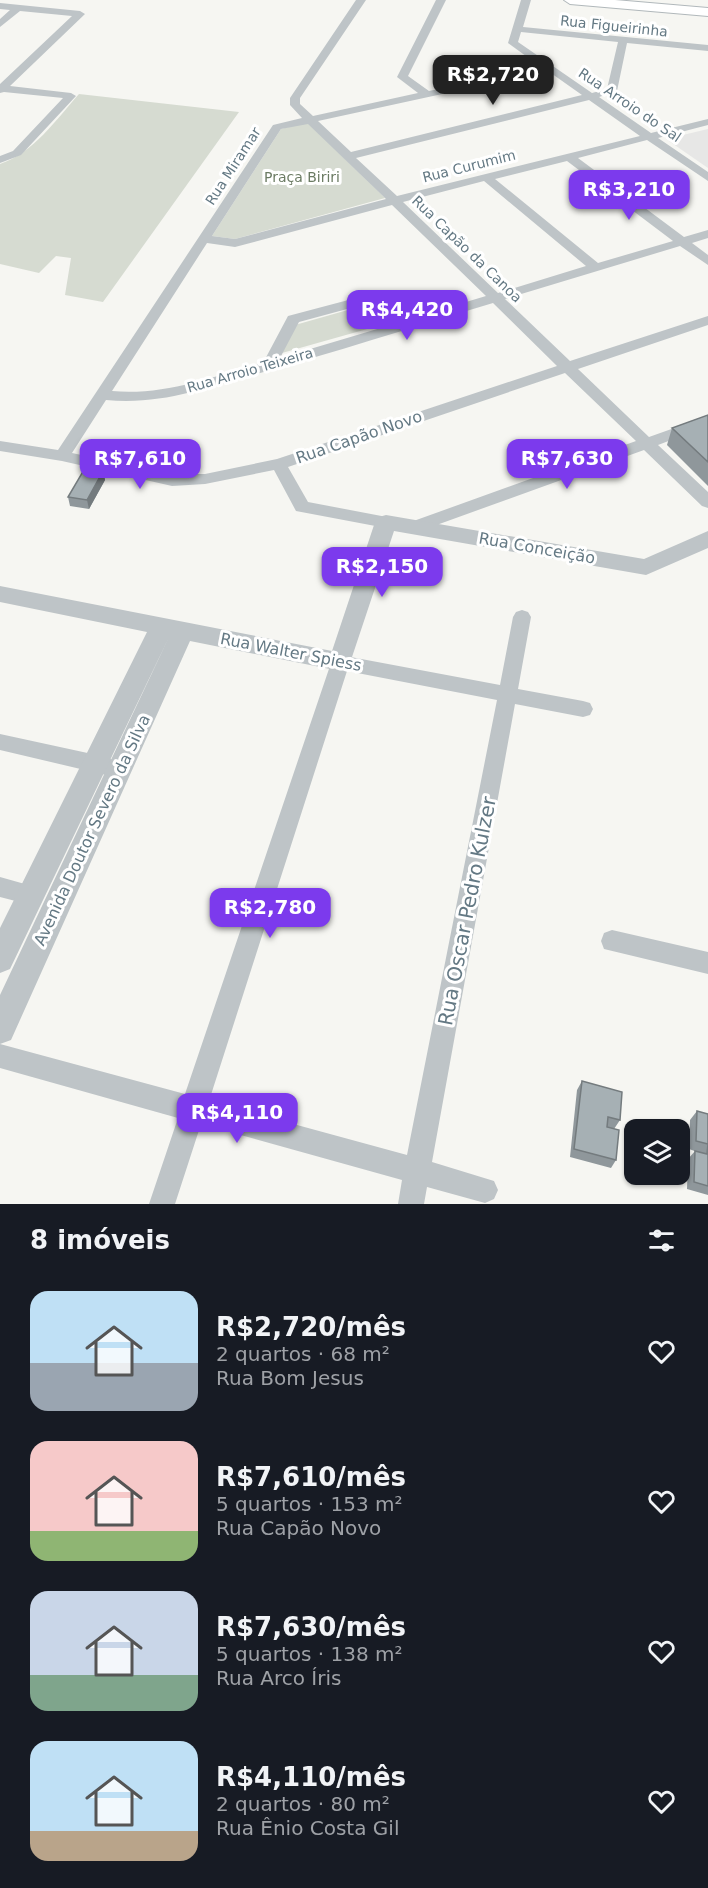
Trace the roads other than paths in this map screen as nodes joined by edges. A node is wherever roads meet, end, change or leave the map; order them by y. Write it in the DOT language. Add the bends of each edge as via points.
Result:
graph roads {
  1 [pos="361,0"];
  2 [pos="441,0"];
  3 [pos="526,0"];
  4 [pos="570,0"];
  5 [pos="644,2"];
  6 [pos="708,5"];
  7 [pos="0,6"];
  8 [pos="18,8"];
  9 [pos="708,12"];
  10 [pos="0,24"];
  11 [pos="517,29"];
  12 [pos="623,41"];
  13 [pos="708,48"];
  14 [pos="549,68"];
  15 [pos="1,89"];
  16 [pos="426,94"];
  17 [pos="590,96"];
  18 [pos="310,119"];
  19 [pos="708,122"];
  20 [pos="649,137"];
  21 [pos="349,156"];
  22 [pos="568,157"];
  23 [pos="0,160"];
  24 [pos="486,177"];
  25 [pos="708,177"];
  26 [pos="395,200"];
  27 [pos="708,234"];
  28 [pos="202,239"];
  29 [pos="683,242"];
  30 [pos="708,261"];
  31 [pos="596,268"];
  32 [pos="496,298"];
  33 [pos="708,320"];
  34 [pos="403,326"];
  35 [pos="269,366"];
  36 [pos="568,367"];
  37 [pos="101,395"];
  38 [pos="708,421"];
  39 [pos="646,443"];
  40 [pos="0,446"];
  41 [pos="62,456"];
  42 [pos="279,464"];
  43 [pos="708,502"];
  44 [pos="386,522"];
  45 [pos="414,527"];
  46 [pos="708,539"];
  47 [pos="0,594"];
  48 [pos="522,617"];
  49 [pos="172,628"];
  50 [pos="340,662"];
  51 [pos="508,695"];
  52 [pos="583,709"];
  53 [pos="0,742"];
  54 [pos="107,766"];
  55 [pos="0,887"];
  56 [pos="32,895"];
  57 [pos="612,941"];
  58 [pos="0,959"];
  59 [pos="708,963"];
  60 [pos="0,1029"];
  61 [pos="0,1056"];
  62 [pos="193,1109"];
  63 [pos="418,1171"];
  64 [pos="485,1190"];
  65 [pos="162,1204"];
  66 [pos="411,1204"];
  1 -- 18 [label="street, Rua Capão da Canoa" via="295,98 295,105"];
  2 -- 16 [label="street" via="402,77"];
  3 -- 11 [label="street"];
  4 -- 5 [label="main road"];
  5 -- 6 [label="main road"];
  5 -- 9 [label="main road"];
  7 -- 8 [label="street"];
  8 -- 10 [label="street"];
  8 -- 15 [label="street" via="80,14"];
  11 -- 12 [label="street, Rua Figueirinha"];
  11 -- 14 [label="street, Rua Arroio do Sal" via="513,43"];
  12 -- 13 [label="street, Rua Figueirinha"];
  12 -- 17 [label="street" via="612,91"];
  14 -- 16 [label="street, Rua Miramar"];
  14 -- 17 [label="street, Rua Arroio do Sal"];
  15 -- 23 [label="street" via="71,96 17,153"];
  16 -- 18 [label="street, Rua Miramar"];
  17 -- 20 [label="street, Rua Arroio do Sal"];
  17 -- 21 [label="street"];
  18 -- 21 [label="street, Rua Capão da Canoa"];
  18 -- 28 [label="street, Rua Miramar" via="277,127"];
  19 -- 20 [label="street, Rua Curumim"];
  20 -- 22 [label="street, Rua Curumim"];
  20 -- 25 [label="street, Rua Arroio do Sal"];
  21 -- 26 [label="street, Rua Capão da Canoa"];
  22 -- 24 [label="street, Rua Curumim"];
  22 -- 29 [label="street"];
  24 -- 26 [label="street, Rua Curumim"];
  24 -- 31 [label="street"];
  26 -- 28 [label="street, Rua Curumim" via="235,243"];
  26 -- 32 [label="street, Rua Capão da Canoa"];
  27 -- 29 [label="street, Rua Arroio Teixeira"];
  28 -- 37 [label="street, Rua Miramar"];
  29 -- 30 [label="street"];
  29 -- 31 [label="street, Rua Arroio Teixeira"];
  31 -- 32 [label="street, Rua Arroio Teixeira"];
  32 -- 34 [label="street, Rua Arroio Teixeira"];
  32 -- 36 [label="street, Rua Capão da Canoa"];
  33 -- 36 [label="street, Rua Capão Novo"];
  34 -- 35 [label="street, Rua Arroio Teixeira"];
  34 -- 35 [label="street" via="376,297 293,319"];
  35 -- 37 [label="street, Rua Arroio Teixeira" via="159,396 133,399"];
  36 -- 39 [label="street, Rua Capão da Canoa"];
  36 -- 42 [label="street, Rua Capão Novo"];
  37 -- 41 [label="street, Rua Miramar"];
  38 -- 39 [label="street"];
  39 -- 43 [label="street, Rua Capão da Canoa"];
  39 -- 45 [label="street"];
  40 -- 41 [label="street, Rua Capão Novo"];
  41 -- 42 [label="street, Rua Capão Novo" via="172,480 205,479"];
  42 -- 44 [label="street, Rua Conceição" via="302,507"];
  44 -- 45 [label="street, Rua Conceição"];
  44 -- 50 [label="street"];
  45 -- 46 [label="street, Rua Conceição" via="646,567"];
  47 -- 49 [label="street, Rua Walter Spiess"];
  48 -- 51 [label="street, Rua Oscar Pedro Kulzer"];
  49 -- 50 [label="street, Rua Walter Spiess"];
  49 -- 54 [label="street, Avenida Doutor Severo da Silva"];
  50 -- 51 [label="street, Rua Walter Spiess"];
  50 -- 62 [label="street"];
  51 -- 52 [label="street, Rua Walter Spiess"];
  51 -- 63 [label="street, Rua Oscar Pedro Kulzer"];
  53 -- 54 [label="street"];
  54 -- 56 [label="street, Avenida Doutor Severo da Silva"];
  54 -- 60 [label="street, Avenida Doutor Severo da Silva"];
  55 -- 56 [label="street"];
  56 -- 58 [label="street, Avenida Doutor Severo da Silva"];
  57 -- 59 [label="street"];
  61 -- 62 [label="street"];
  62 -- 63 [label="street"];
  62 -- 65 [label="street"];
  63 -- 64 [label="street"];
  63 -- 66 [label="street, Rua Oscar Pedro Kulzer"];
}
